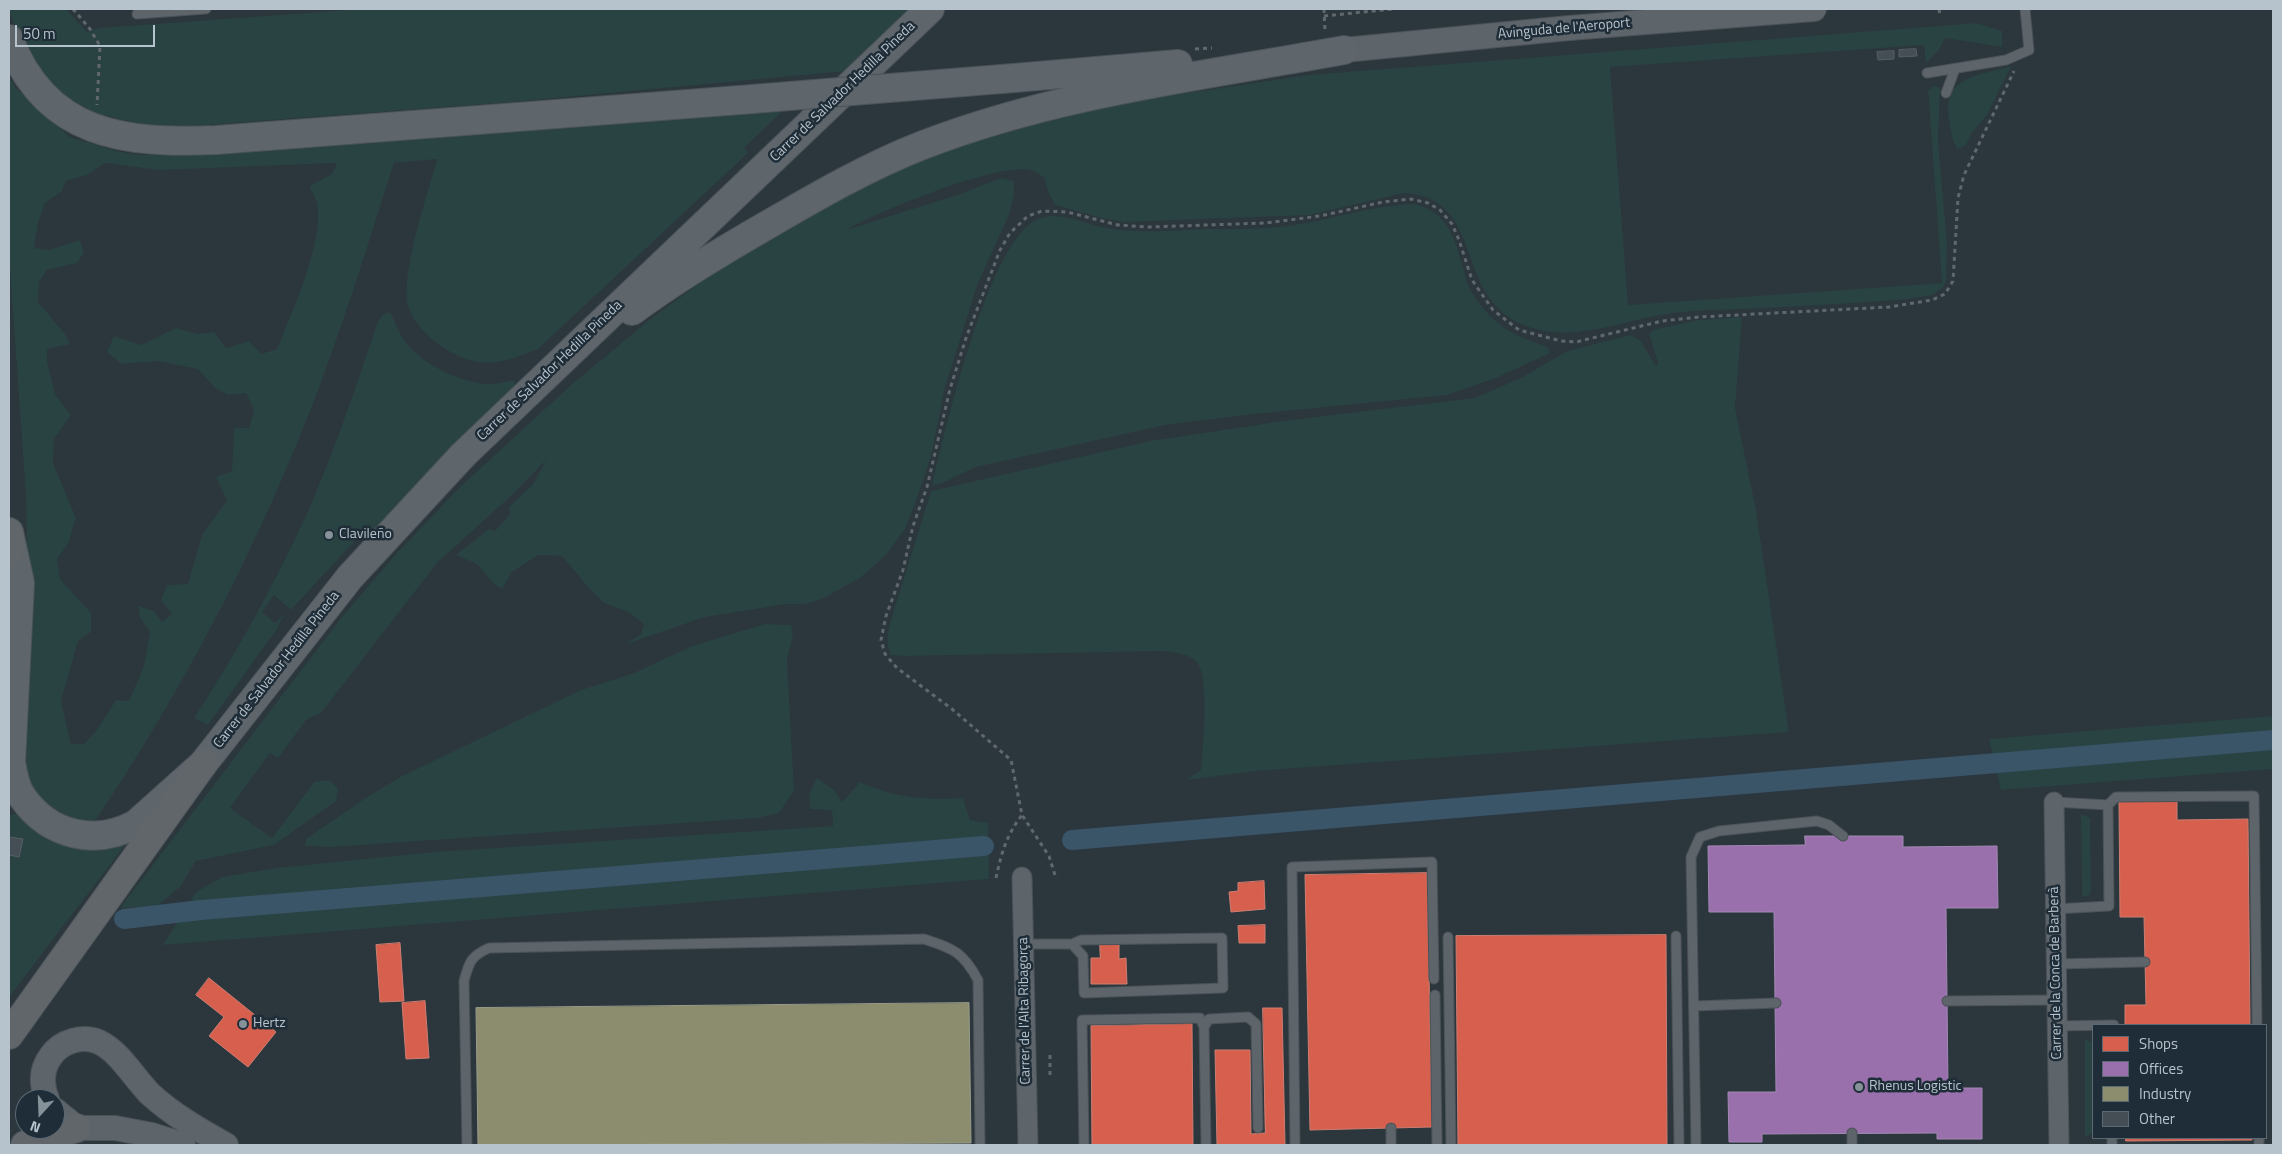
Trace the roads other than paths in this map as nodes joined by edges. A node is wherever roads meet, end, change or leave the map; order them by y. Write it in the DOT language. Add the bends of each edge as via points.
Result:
graph roads {
  1 [pos="206,9"];
  2 [pos="930,9"];
  3 [pos="1814,9"];
  4 [pos="2025,9"];
  5 [pos="137,14"];
  6 [pos="9,40"];
  7 [pos="1344,50"];
  8 [pos="1955,69"];
  9 [pos="1927,73"];
  10 [pos="1946,93"];
  11 [pos="536,385"];
  12 [pos="9,534"];
  13 [pos="9,552"];
  14 [pos="203,764"];
  15 [pos="2054,802"];
  16 [pos="2108,805"];
  17 [pos="1843,836"];
  18 [pos="1022,877"];
  19 [pos="2056,909"];
  20 [pos="1676,936"];
  21 [pos="1448,937"];
  22 [pos="1023,944"];
  23 [pos="1068,944"];
  24 [pos="2145,962"];
  25 [pos="2056,964"];
  26 [pos="1434,979"];
  27 [pos="1435,995"];
  28 [pos="2056,1000"];
  29 [pos="1947,1001"];
  30 [pos="1776,1003"];
  31 [pos="1694,1006"];
  32 [pos="2257,1024"];
  33 [pos="2092,1025"];
  34 [pos="2057,1026"];
  35 [pos="1204,1027"];
  36 [pos="9,1035"];
  37 [pos="43,1089"];
  38 [pos="65,1118"];
  39 [pos="1258,1128"];
  40 [pos="1391,1128"];
  41 [pos="81,1132"];
  42 [pos="1852,1133"];
  43 [pos="25,1145"];
  44 [pos="183,1145"];
  45 [pos="226,1145"];
  46 [pos="467,1145"];
  47 [pos="980,1145"];
  48 [pos="1028,1145"];
  49 [pos="1084,1145"];
  50 [pos="1206,1145"];
  51 [pos="1296,1145"];
  52 [pos="1391,1145"];
  53 [pos="1437,1145"];
  54 [pos="1451,1145"];
  55 [pos="1679,1145"];
  56 [pos="1696,1145"];
  57 [pos="1852,1145"];
  58 [pos="2058,1145"];
  1 -- 5 [label="lane"];
  2 -- 11 [label="main road, Carrer de Salvador Hedilla Pineda"];
  3 -- 7 [label="street, Avinguda de l'Aeroport"];
  4 -- 8 [label="lane" via="2029,50 2006,60"];
  6 -- 7 [label="main road, bridge" via="32,81 68,115 111,134 170,142 740,100"];
  7 -- 11 [label="main road" via="1056,104 923,145 845,179 736,243 654,294"];
  8 -- 9 [label="lane"];
  8 -- 10 [label="lane"];
  11 -- 14 [label="main road, Carrer de Salvador Hedilla Pineda" via="463,455 350,577"];
  12 -- 13 [label="highway"];
  12 -- 14 [label="main road, Carrer de Salvador Hedilla Pineda" via="20,583 11,762 14,781 22,798 42,820 56,828 73,835 108,835 136,824"];
  14 -- 36 [label="highway"];
  15 -- 16 [label="lane"];
  15 -- 19 [label="street, Carrer de la Conca de Barberà"];
  16 -- 19 [label="lane" via="2109,906"];
  16 -- 32 [label="lane" via="2116,797 2254,796"];
  17 -- 31 [label="lane" via="1818,821 1719,831 1700,837 1692,857"];
  18 -- 22 [label="street, Carrer de l'Alta Ribagorça"];
  19 -- 25 [label="street, Carrer de la Conca de Barberà"];
  20 -- 55 [label="lane"];
  21 -- 54 [label="lane"];
  22 -- 23 [label="lane"];
  22 -- 48 [label="street, Carrer de l'Alta Ribagorça"];
  23 -- 23 [label="lane" via="1083,956 1084,993 1223,988 1222,938 1081,940"];
  24 -- 25 [label="lane"];
  25 -- 28 [label="street, Carrer de la Conca de Barberà"];
  26 -- 51 [label="lane" via="1432,862 1292,867"];
  27 -- 53 [label="lane"];
  28 -- 29 [label="lane"];
  28 -- 34 [label="street, Carrer de la Conca de Barberà"];
  30 -- 31 [label="lane"];
  31 -- 56 [label="lane"];
  33 -- 34 [label="lane"];
  34 -- 58 [label="street, Carrer de la Conca de Barberà"];
  35 -- 39 [label="lane" via="1209,1019 1248,1017 1256,1024"];
  35 -- 49 [label="lane" via="1200,1018 1082,1020"];
  35 -- 50 [label="lane"];
  37 -- 45 [label="street" via="43,1072 53,1053 70,1041 91,1040 107,1047 150,1094 179,1118"];
  38 -- 41 [label="street"];
  40 -- 52 [label="lane"];
  41 -- 43 [label="highway"];
  41 -- 44 [label="street" via="115,1128"];
  42 -- 57 [label="lane"];
  46 -- 47 [label="lane" via="464,981 476,954 489,948 924,939 949,947 968,960 978,980"];
}
